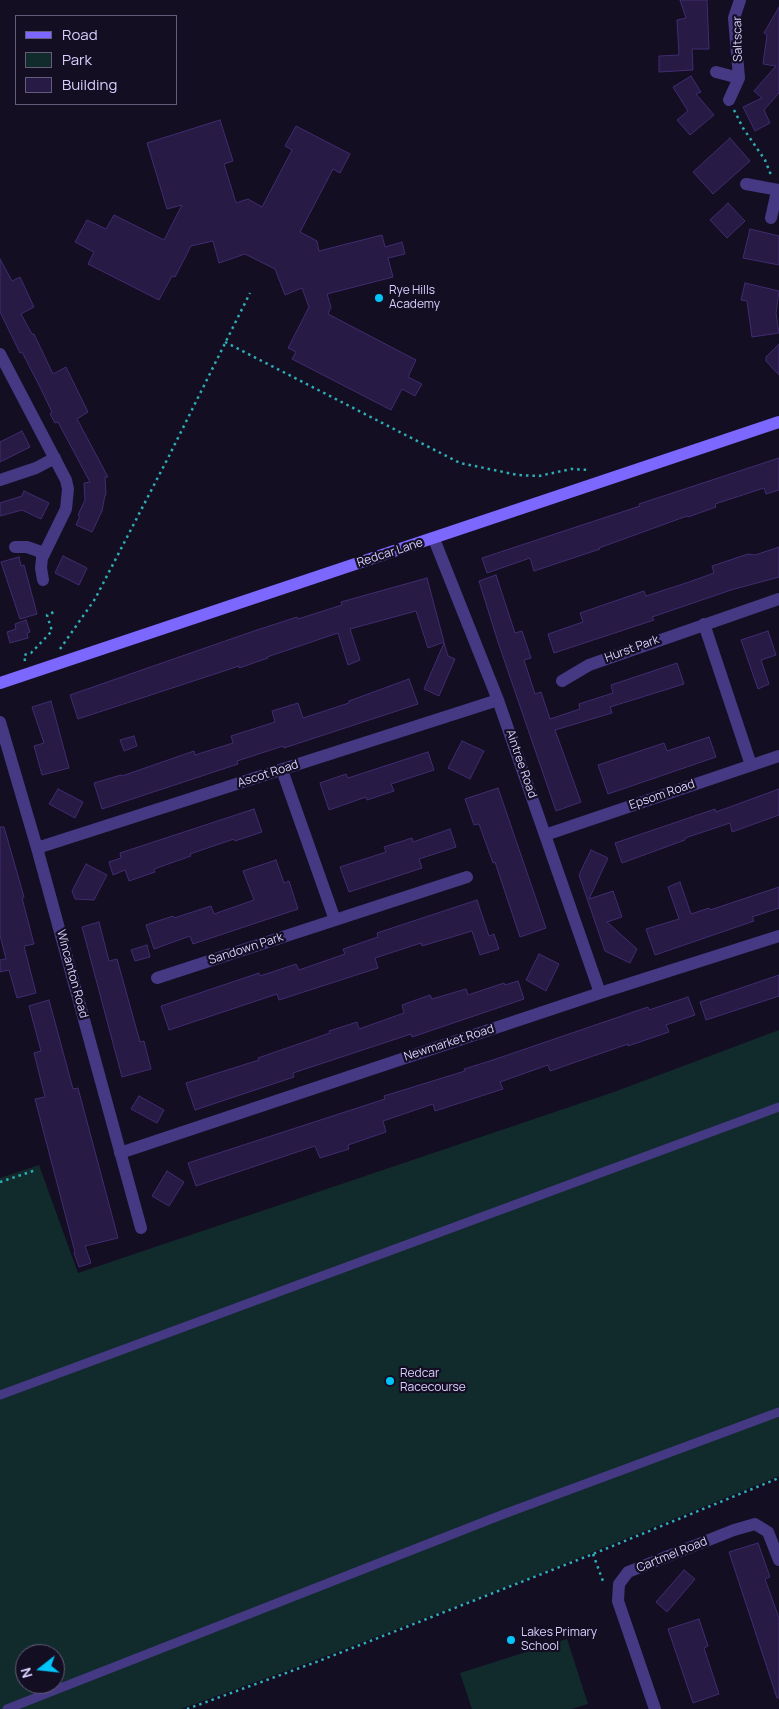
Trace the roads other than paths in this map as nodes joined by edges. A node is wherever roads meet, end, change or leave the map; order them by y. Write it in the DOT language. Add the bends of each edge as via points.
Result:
graph roads {
  1 [pos="740,0"];
  2 [pos="716,72"];
  3 [pos="739,78"];
  4 [pos="729,100"];
  5 [pos="746,184"];
  6 [pos="778,191"];
  7 [pos="771,218"];
  8 [pos="0,354"];
  9 [pos="779,422"];
  10 [pos="55,458"];
  11 [pos="0,480"];
  12 [pos="434,539"];
  13 [pos="14,547"];
  14 [pos="44,554"];
  15 [pos="44,580"];
  16 [pos="779,599"];
  17 [pos="704,624"];
  18 [pos="562,681"];
  19 [pos="0,683"];
  20 [pos="498,700"];
  21 [pos="0,722"];
  22 [pos="779,756"];
  23 [pos="751,764"];
  24 [pos="282,770"];
  25 [pos="545,835"];
  26 [pos="37,848"];
  27 [pos="467,877"];
  28 [pos="335,920"];
  29 [pos="779,936"];
  30 [pos="158,978"];
  31 [pos="600,993"];
  32 [pos="779,1107"];
  33 [pos="120,1153"];
  34 [pos="141,1228"];
  35 [pos="0,1395"];
  36 [pos="779,1412"];
  37 [pos="779,1560"];
  38 [pos="7,1709"];
  39 [pos="655,1709"];
  1 -- 3 [label="street, Saltscar" via="734,18"];
  2 -- 3 [label="street, Saltscar"];
  3 -- 4 [label="street, Saltscar"];
  5 -- 6 [label="street"];
  6 -- 7 [label="street"];
  8 -- 10 [label="street"];
  9 -- 12 [label="main road, Redcar Lane"];
  10 -- 11 [label="street"];
  10 -- 14 [label="street" via="66,480 68,498"];
  12 -- 19 [label="main road, Redcar Lane"];
  12 -- 20 [label="street, Aintree Road"];
  13 -- 14 [label="street" via="26,547"];
  14 -- 15 [label="street" via="41,568"];
  16 -- 17 [label="street, Hurst Park"];
  17 -- 18 [label="street, Hurst Park" via="589,665"];
  17 -- 23 [label="street"];
  20 -- 24 [label="street, Ascot Road"];
  20 -- 25 [label="street, Aintree Road"];
  21 -- 26 [label="street, Wincanton Road"];
  22 -- 23 [label="street, Epsom Road"];
  23 -- 25 [label="street, Epsom Road"];
  24 -- 26 [label="street, Ascot Road"];
  24 -- 28 [label="street"];
  25 -- 31 [label="street, Aintree Road"];
  26 -- 33 [label="street, Wincanton Road"];
  27 -- 28 [label="street, Sandown Park"];
  28 -- 30 [label="street, Sandown Park"];
  29 -- 31 [label="street, Newmarket Road"];
  31 -- 33 [label="street, Newmarket Road"];
  32 -- 35 [label="lane"];
  33 -- 34 [label="street, Wincanton Road"];
  36 -- 38 [label="lane" via="504,1514"];
  37 -- 39 [label="street, Cartmel Road" via="768,1532 756,1524 628,1572 619,1584 618,1601"];
}
